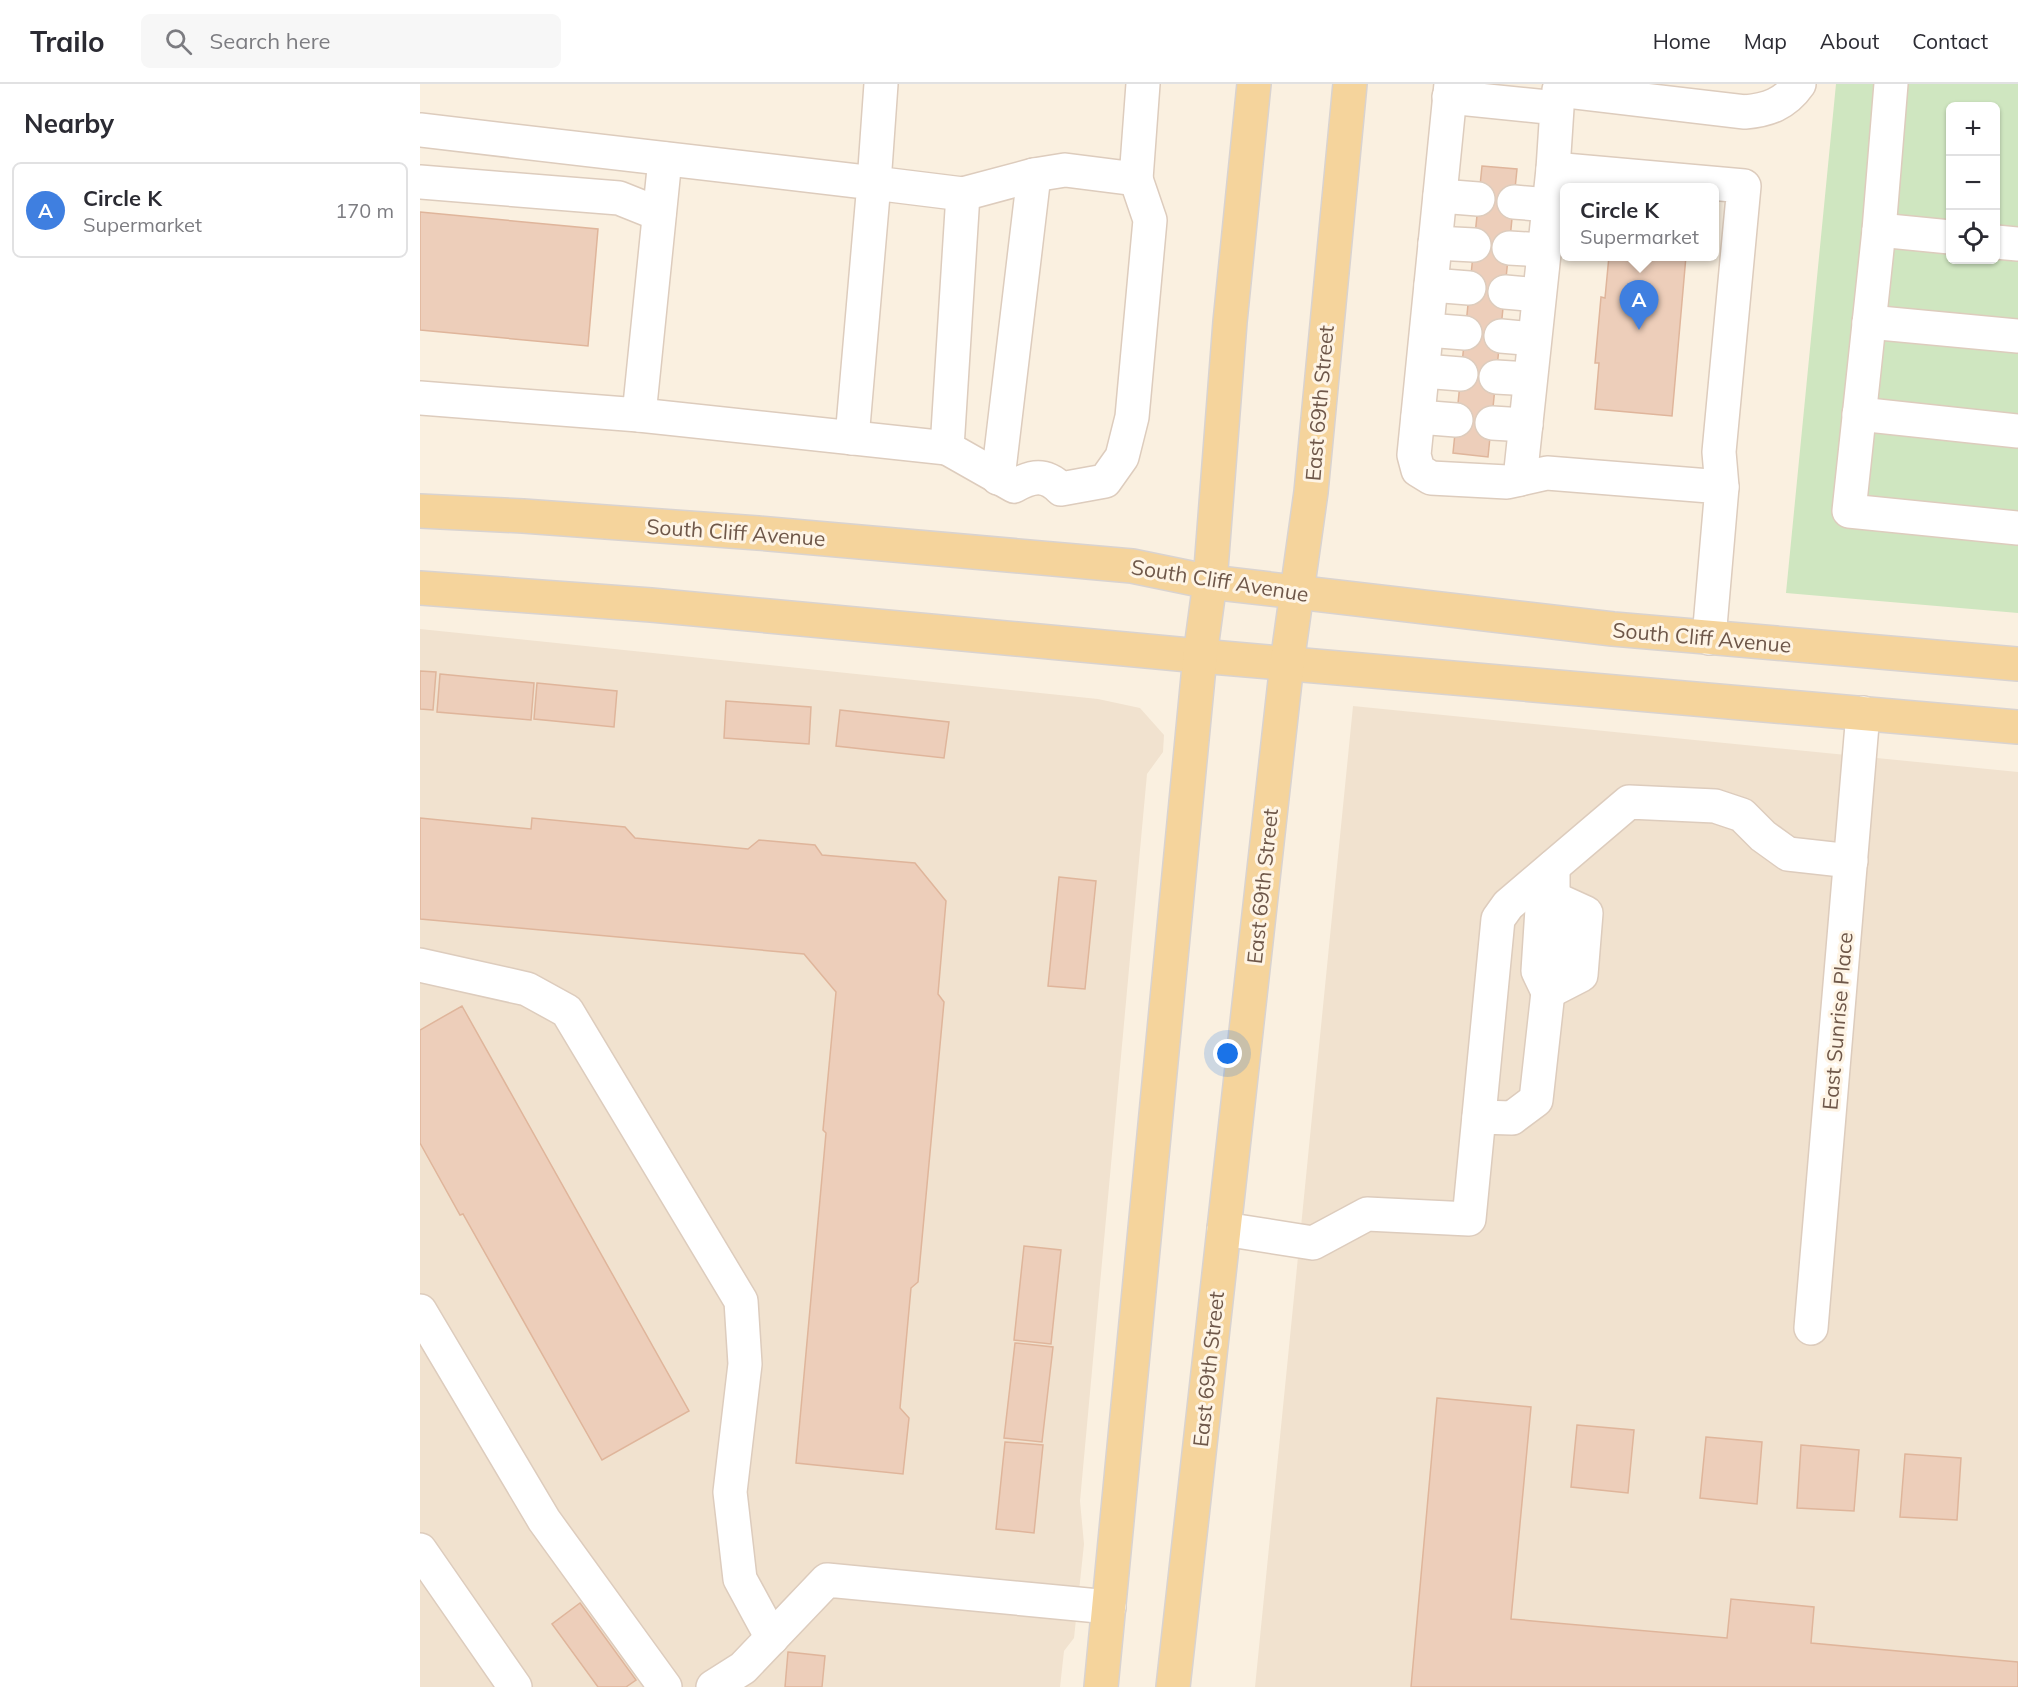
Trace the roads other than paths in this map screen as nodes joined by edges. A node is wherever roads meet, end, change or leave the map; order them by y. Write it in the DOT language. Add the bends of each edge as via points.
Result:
graph roads {
  1 [pos="881,84"];
  2 [pos="1143,84"];
  3 [pos="1254,84"];
  4 [pos="1350,84"];
  5 [pos="1799,84"];
  6 [pos="1891,84"];
  7 [pos="1450,90"];
  8 [pos="1561,91"];
  9 [pos="420,130"];
  10 [pos="665,159"];
  11 [pos="1553,169"];
  12 [pos="1034,174"];
  13 [pos="1136,179"];
  14 [pos="420,182"];
  15 [pos="873,183"];
  16 [pos="1710,183"];
  17 [pos="1719,184"];
  18 [pos="963,194"];
  19 [pos="1440,196"];
  20 [pos="1478,199"];
  21 [pos="1514,202"];
  22 [pos="1549,205"];
  23 [pos="659,214"];
  24 [pos="1879,230"];
  25 [pos="1946,237"];
  26 [pos="2000,242"];
  27 [pos="1435,243"];
  28 [pos="2018,244"];
  29 [pos="1474,246"];
  30 [pos="1509,248"];
  31 [pos="1544,250"];
  32 [pos="1431,285"];
  33 [pos="1470,288"];
  34 [pos="1505,292"];
  35 [pos="1539,295"];
  36 [pos="1869,322"];
  37 [pos="1427,330"];
  38 [pos="1465,333"];
  39 [pos="1501,336"];
  40 [pos="2018,336"];
  41 [pos="1534,339"];
  42 [pos="1423,371"];
  43 [pos="1461,374"];
  44 [pos="1497,377"];
  45 [pos="1530,379"];
  46 [pos="420,398"];
  47 [pos="1859,414"];
  48 [pos="639,415"];
  49 [pos="1418,417"];
  50 [pos="1456,420"];
  51 [pos="1492,423"];
  52 [pos="1526,425"];
  53 [pos="2018,431"];
  54 [pos="852,438"];
  55 [pos="947,448"];
  56 [pos="1520,479"];
  57 [pos="1006,482"];
  58 [pos="1722,487"];
  59 [pos="420,511"];
  60 [pos="2018,528"];
  61 [pos="1210,582"];
  62 [pos="420,588"];
  63 [pos="1296,592"];
  64 [pos="1709,638"];
  65 [pos="1200,656"];
  66 [pos="1287,663"];
  67 [pos="2018,664"];
  68 [pos="1863,713"];
  69 [pos="2018,727"];
  70 [pos="1851,861"];
  71 [pos="1553,882"];
  72 [pos="420,965"];
  73 [pos="1479,1117"];
  74 [pos="1224,1229"];
  75 [pos="420,1311"];
  76 [pos="1811,1328"];
  77 [pos="420,1550"];
  78 [pos="1109,1607"];
  79 [pos="772,1638"];
  80 [pos="515,1687"];
  81 [pos="665,1687"];
  82 [pos="713,1687"];
  83 [pos="1101,1687"];
  84 [pos="1173,1687"];
  1 -- 15 [label="street"];
  2 -- 13 [label="street"];
  3 -- 61 [label="main road"];
  4 -- 63 [label="main road, East 69th Street" via="1311,492"];
  5 -- 8 [label="street" via="1781,103 1745,111"];
  6 -- 24 [label="street"];
  7 -- 8 [label="street"];
  7 -- 19 [label="street"];
  8 -- 11 [label="street"];
  9 -- 10 [label="street"];
  10 -- 15 [label="street"];
  10 -- 23 [label="street"];
  11 -- 16 [label="street"];
  11 -- 22 [label="street"];
  12 -- 13 [label="street" via="1065,170"];
  12 -- 18 [label="street"];
  12 -- 57 [label="street"];
  13 -- 57 [label="street" via="1150,220 1132,417 1122,457 1105,481 1061,489 1052,480 1029,477"];
  14 -- 23 [label="street" via="619,198"];
  15 -- 18 [label="street"];
  15 -- 54 [label="street"];
  17 -- 58 [label="street" via="1744,186 1719,452"];
  18 -- 55 [label="street"];
  19 -- 20 [label="street"];
  19 -- 27 [label="street"];
  21 -- 22 [label="street"];
  22 -- 31 [label="street"];
  23 -- 48 [label="street"];
  24 -- 25 [label="street"];
  24 -- 36 [label="street"];
  26 -- 28 [label="street"];
  27 -- 29 [label="street"];
  27 -- 32 [label="street"];
  30 -- 31 [label="street"];
  31 -- 35 [label="street"];
  32 -- 33 [label="street"];
  32 -- 37 [label="street"];
  34 -- 35 [label="street"];
  35 -- 41 [label="street"];
  36 -- 40 [label="street"];
  36 -- 47 [label="street"];
  37 -- 38 [label="street"];
  37 -- 42 [label="street"];
  39 -- 41 [label="street"];
  41 -- 45 [label="street"];
  42 -- 43 [label="street"];
  42 -- 49 [label="street"];
  44 -- 45 [label="street"];
  45 -- 52 [label="street"];
  46 -- 48 [label="street"];
  47 -- 53 [label="street"];
  47 -- 60 [label="street" via="1849,511"];
  48 -- 54 [label="street"];
  49 -- 50 [label="street"];
  49 -- 56 [label="street" via="1414,455 1418,470 1431,478 1507,482"];
  51 -- 52 [label="street"];
  52 -- 56 [label="street"];
  54 -- 55 [label="street"];
  55 -- 57 [label="street"];
  56 -- 58 [label="street" via="1546,472"];
  58 -- 64 [label="street"];
  59 -- 61 [label="main road, South Cliff Avenue" via="758,533 1132,566"];
  61 -- 63 [label="main road, South Cliff Avenue"];
  61 -- 65 [label="main road"];
  62 -- 65 [label="main road" via="663,606"];
  63 -- 64 [label="main road, South Cliff Avenue"];
  63 -- 66 [label="main road, East 69th Street"];
  64 -- 67 [label="main road, South Cliff Avenue"];
  65 -- 66 [label="main road"];
  65 -- 78 [label="main road"];
  66 -- 68 [label="main road"];
  66 -- 74 [label="main road, East 69th Street"];
  68 -- 69 [label="main road"];
  68 -- 70 [label="street, East Sunrise Place"];
  70 -- 71 [label="street" via="1788,854 1742,815 1715,806 1629,802"];
  70 -- 76 [label="street, East Sunrise Place"];
  71 -- 73 [label="street" via="1508,905 1498,919"];
  71 -- 73 [label="street" via="1566,913 1560,976 1548,992 1536,1100 1512,1118"];
  72 -- 79 [label="street" via="528,989 567,1011 741,1301 745,1364 730,1492 740,1579"];
  73 -- 74 [label="street" via="1468,1219 1367,1214 1313,1243"];
  74 -- 84 [label="main road, East 69th Street"];
  75 -- 81 [label="street" via="544,1520"];
  77 -- 80 [label="street"];
  78 -- 79 [label="street" via="827,1580"];
  78 -- 83 [label="main road"];
  79 -- 82 [label="street" via="742,1668"];
}
